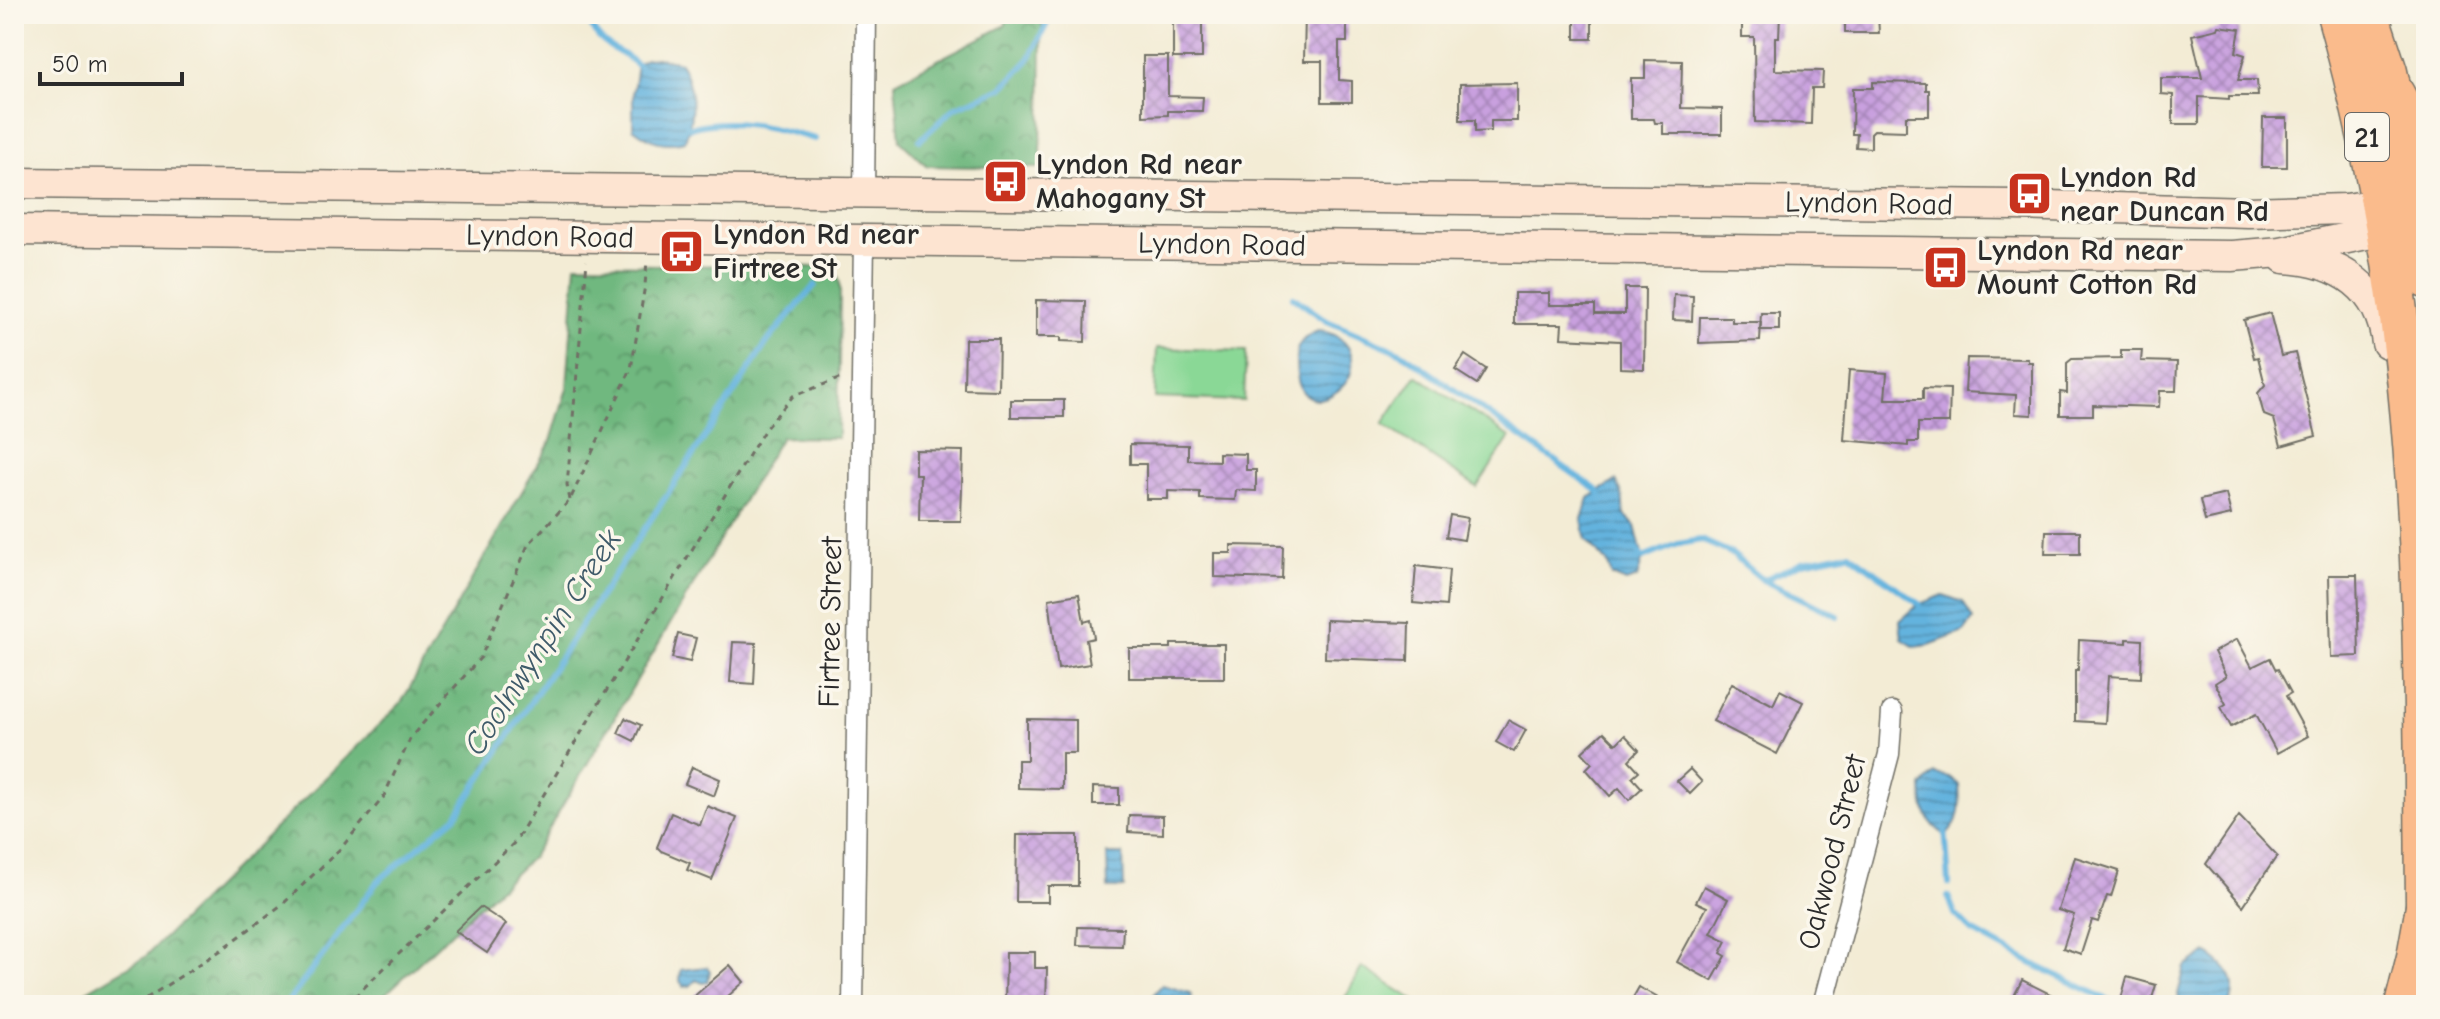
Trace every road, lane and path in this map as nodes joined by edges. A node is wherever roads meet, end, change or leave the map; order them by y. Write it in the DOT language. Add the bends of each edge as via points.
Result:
graph roads {
  1 [pos="866,14"];
  2 [pos="2336,14"];
  3 [pos="2369,14"];
  4 [pos="2388,72"];
  5 [pos="2426,137"];
  6 [pos="14,183"];
  7 [pos="864,194"];
  8 [pos="2015,205"];
  9 [pos="2408,210"];
  10 [pos="14,230"];
  11 [pos="589,237"];
  12 [pos="648,237"];
  13 [pos="864,240"];
  14 [pos="2015,253"];
  15 [pos="2232,256"];
  16 [pos="2426,279"];
  17 [pos="863,372"];
  18 [pos="570,500"];
  19 [pos="2418,575"];
  20 [pos="1892,712"];
  21 [pos="2426,903"];
  22 [pos="2421,960"];
  23 [pos="145,1003"];
  24 [pos="136,1005"];
  25 [pos="346,1005"];
  26 [pos="853,1005"];
  27 [pos="1823,1005"];
  28 [pos="2404,1005"];
  1 -- 7 [label="street"];
  2 -- 9 [label="highway, 21" via="2368,141"];
  3 -- 4 [label="highway, 21"];
  4 -- 5 [label="main road"];
  4 -- 9 [label="highway, 21"];
  6 -- 7 [label="main road, Lyndon Road"];
  7 -- 8 [label="main road, Lyndon Road"];
  7 -- 13 [label="main road"];
  8 -- 9 [label="main road, Lyndon Road" via="2248,212"];
  8 -- 14 [label="main road"];
  9 -- 15 [label="main road, Lyndon Road" via="2281,252"];
  9 -- 16 [label="highway, 21"];
  9 -- 19 [label="highway, 21" via="2403,360"];
  10 -- 11 [label="main road, Lyndon Road"];
  11 -- 12 [label="main road, Lyndon Road"];
  11 -- 18 [label="path" via="567,485"];
  12 -- 13 [label="main road, Lyndon Road"];
  12 -- 18 [label="path" via="631,369"];
  13 -- 14 [label="main road, Lyndon Road"];
  13 -- 17 [label="street, Firtree Street"];
  14 -- 15 [label="main road, Lyndon Road"];
  15 -- 19 [label="main road" via="2316,263 2349,277 2378,306 2386,332"];
  17 -- 25 [label="path" via="793,396 765,429 515,842"];
  17 -- 26 [label="street, Firtree Street"];
  18 -- 23 [label="path" via="528,545 481,657 411,737 383,798 341,848 284,903"];
  19 -- 21 [label="highway, 21"];
  20 -- 27 [label="street, Oakwood Street" via="1889,754"];
  21 -- 22 [label="highway, 21"];
  22 -- 28 [label="highway, 21"];
  23 -- 24 [label="path"];
}
